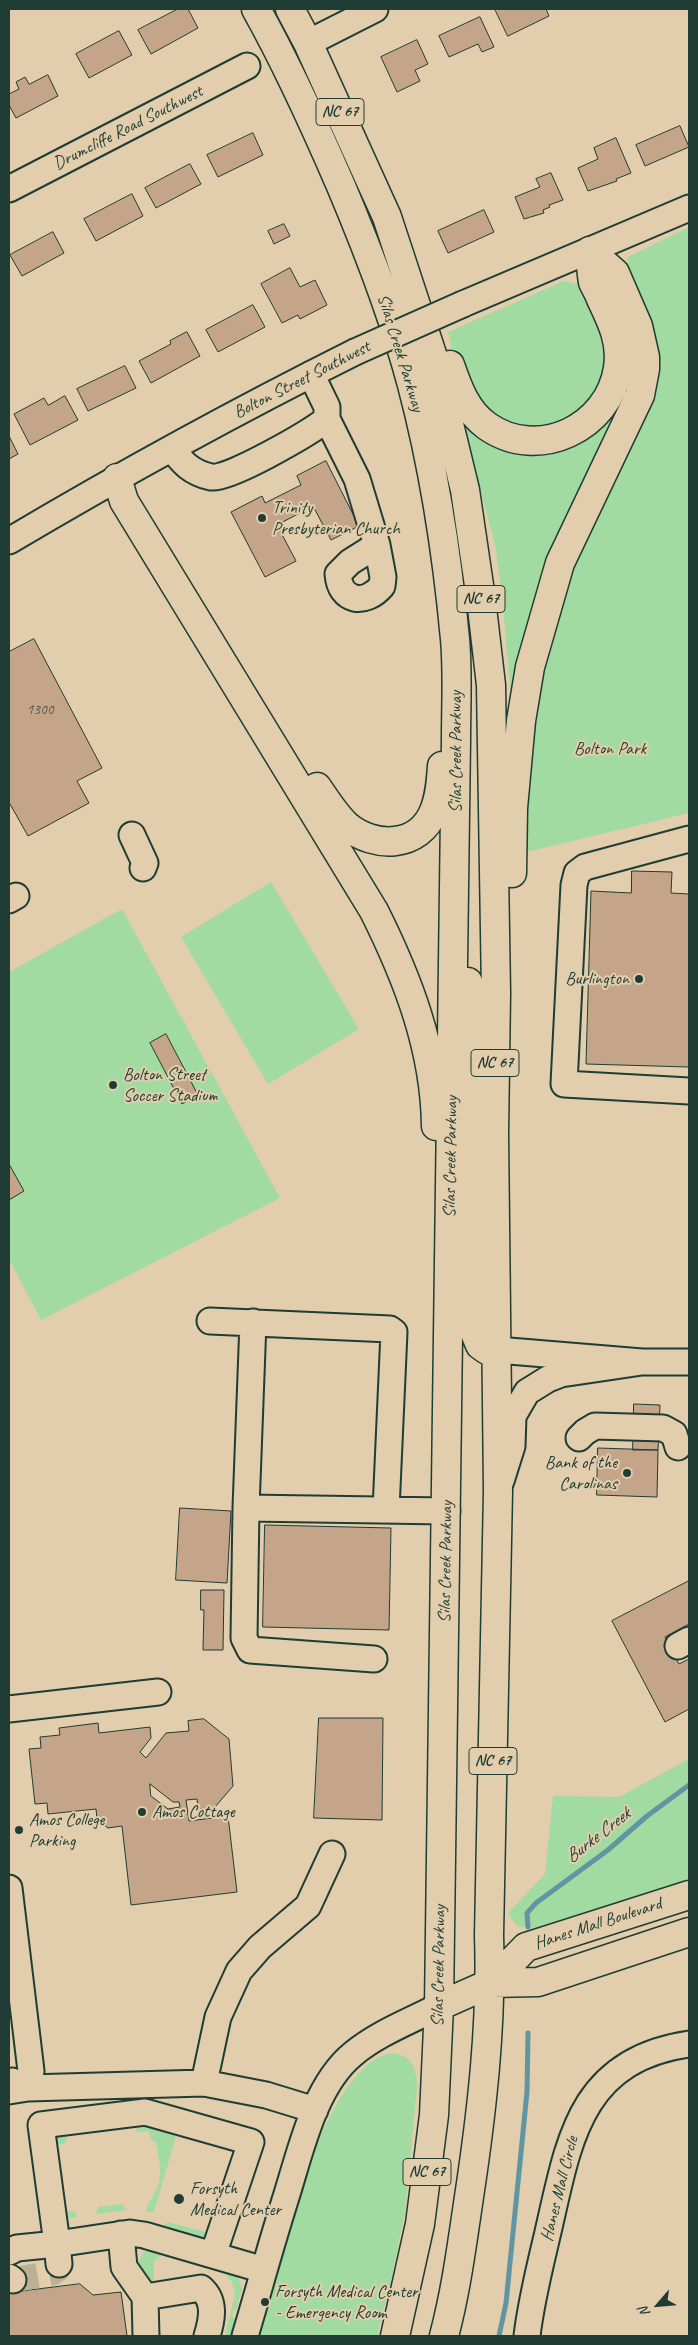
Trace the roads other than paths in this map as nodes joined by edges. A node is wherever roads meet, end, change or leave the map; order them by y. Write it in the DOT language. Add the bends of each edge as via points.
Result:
graph roads {
  1 [pos="256,9"];
  2 [pos="290,9"];
  3 [pos="375,9"];
  4 [pos="308,43"];
  5 [pos="247,66"];
  6 [pos="9,189"];
  7 [pos="689,208"];
  8 [pos="386,217"];
  9 [pos="590,251"];
  10 [pos="311,374"];
  11 [pos="327,419"];
  12 [pos="172,448"];
  13 [pos="117,478"];
  14 [pos="9,541"];
  15 [pos="377,545"];
  16 [pos="455,641"];
  17 [pos="132,835"];
  18 [pos="689,839"];
  19 [pos="143,868"];
  20 [pos="454,932"];
  21 [pos="496,993"];
  22 [pos="689,1091"];
  23 [pos="449,1288"];
  24 [pos="210,1321"];
  25 [pos="253,1322"];
  26 [pos="497,1350"];
  27 [pos="642,1362"];
  28 [pos="689,1362"];
  29 [pos="579,1438"];
  30 [pos="678,1447"];
  31 [pos="498,1491"];
  32 [pos="246,1508"];
  33 [pos="386,1510"];
  34 [pos="447,1511"];
  35 [pos="374,1659"];
  36 [pos="158,1692"];
  37 [pos="9,1709"];
  38 [pos="332,1854"];
  39 [pos="9,1888"];
  40 [pos="689,1895"];
  41 [pos="689,1932"];
  42 [pos="491,1983"];
  43 [pos="439,2006"];
  44 [pos="689,2044"];
  45 [pos="204,2083"];
  46 [pos="15,2086"];
  47 [pos="315,2110"];
  48 [pos="121,2234"];
  49 [pos="9,2252"];
  50 [pos="58,2254"];
  51 [pos="213,2255"];
  52 [pos="264,2270"];
  53 [pos="145,2297"];
  54 [pos="146,2336"];
  55 [pos="206,2336"];
  56 [pos="245,2336"];
  57 [pos="395,2336"];
  58 [pos="444,2336"];
  59 [pos="527,2336"];
  1 -- 16 [label="main road, Silas Creek Parkway / NC 67" via="321,140 359,229 396,330 435,488"];
  2 -- 4 [label="main road, Silas Creek Parkway / NC 67"];
  3 -- 4 [label="street"];
  4 -- 8 [label="main road, Silas Creek Parkway / NC 67"];
  5 -- 6 [label="street, Drumcliffe Road Southwest"];
  7 -- 9 [label="street, Bolton Street Southwest"];
  8 -- 9 [label="main road" via="423,277 454,378 467,406 487,426 510,437 539,440 567,434 592,419 609,398 618,368 618,337 593,282"];
  8 -- 21 [label="main road, Silas Creek Parkway / NC 67" via="432,354 450,425 465,490 481,599 491,685"];
  9 -- 10 [label="street, Bolton Street Southwest, bridge" via="463,304"];
  9 -- 21 [label="main road" via="615,273 638,326 645,368 640,395 560,563 530,667 513,808 510,938"];
  10 -- 11 [label="street" via="327,407"];
  10 -- 12 [label="street, Bolton Street Southwest"];
  11 -- 12 [label="street" via="316,428 226,475 212,478 192,471"];
  11 -- 15 [label="street" via="357,479"];
  12 -- 13 [label="street, Bolton Street Southwest"];
  13 -- 14 [label="street, Bolton Street Southwest"];
  13 -- 16 [label="main road" via="136,494 329,805 347,826 362,836 387,843 404,839 420,830 434,811 442,767 444,680"];
  13 -- 23 [label="main road" via="124,501 374,911 394,951 428,1055 436,1119 436,1201"];
  16 -- 20 [label="main road, Silas Creek Parkway / NC 67"];
  17 -- 19 [label="street" via="145,862"];
  18 -- 22 [label="street" via="585,867 577,873 564,1084"];
  20 -- 23 [label="main road, Silas Creek Parkway / NC 67"];
  20 -- 26 [label="main road" via="467,979 472,1022 474,1089 470,1254 473,1328 480,1345 487,1350"];
  21 -- 26 [label="main road, Silas Creek Parkway / NC 67"];
  23 -- 34 [label="main road, Silas Creek Parkway / NC 67"];
  24 -- 25 [label="street"];
  25 -- 32 [label="street"];
  25 -- 33 [label="street" via="390,1329 394,1332"];
  26 -- 27 [label="street"];
  26 -- 31 [label="main road, Silas Creek Parkway / NC 67"];
  27 -- 28 [label="street"];
  27 -- 31 [label="street" via="561,1374 527,1392 513,1416 512,1446"];
  29 -- 30 [label="street" via="595,1426 663,1428 674,1434"];
  31 -- 42 [label="main road, Silas Creek Parkway / NC 67"];
  32 -- 33 [label="street"];
  32 -- 35 [label="street" via="244,1638 250,1650"];
  33 -- 34 [label="street"];
  34 -- 43 [label="main road, Silas Creek Parkway / NC 67"];
  36 -- 37 [label="street"];
  38 -- 45 [label="street" via="308,1906 260,1947 239,1971 218,2017"];
  39 -- 46 [label="street" via="30,2071"];
  40 -- 42 [label="main road, Hanes Mall Boulevard" via="526,1947"];
  41 -- 42 [label="main road, Hanes Mall Boulevard" via="538,1982"];
  42 -- 43 [label="main road, Hanes Mall Boulevard"];
  42 -- 58 [label="main road, Silas Creek Parkway / NC 67" via="478,2137 453,2302"];
  43 -- 47 [label="street" via="352,2054 338,2069"];
  43 -- 57 [label="main road, Silas Creek Parkway / NC 67" via="434,2115 420,2224"];
  44 -- 59 [label="street, Hanes Mall Circle" via="650,2054 622,2067 579,2118 557,2190"];
  45 -- 46 [label="street"];
  45 -- 47 [label="street" via="266,2095"];
  47 -- 52 [label="street"];
  48 -- 50 [label="street"];
  48 -- 51 [label="street" via="144,2235"];
  48 -- 53 [label="street" via="124,2267"];
  49 -- 50 [label="street" via="17,2248"];
  50 -- 51 [label="street" via="41,2125 145,2112 251,2142"];
  51 -- 52 [label="street"];
  52 -- 56 [label="street"];
  53 -- 54 [label="street"];
  53 -- 55 [label="street" via="201,2288 211,2302 212,2318"];
}
